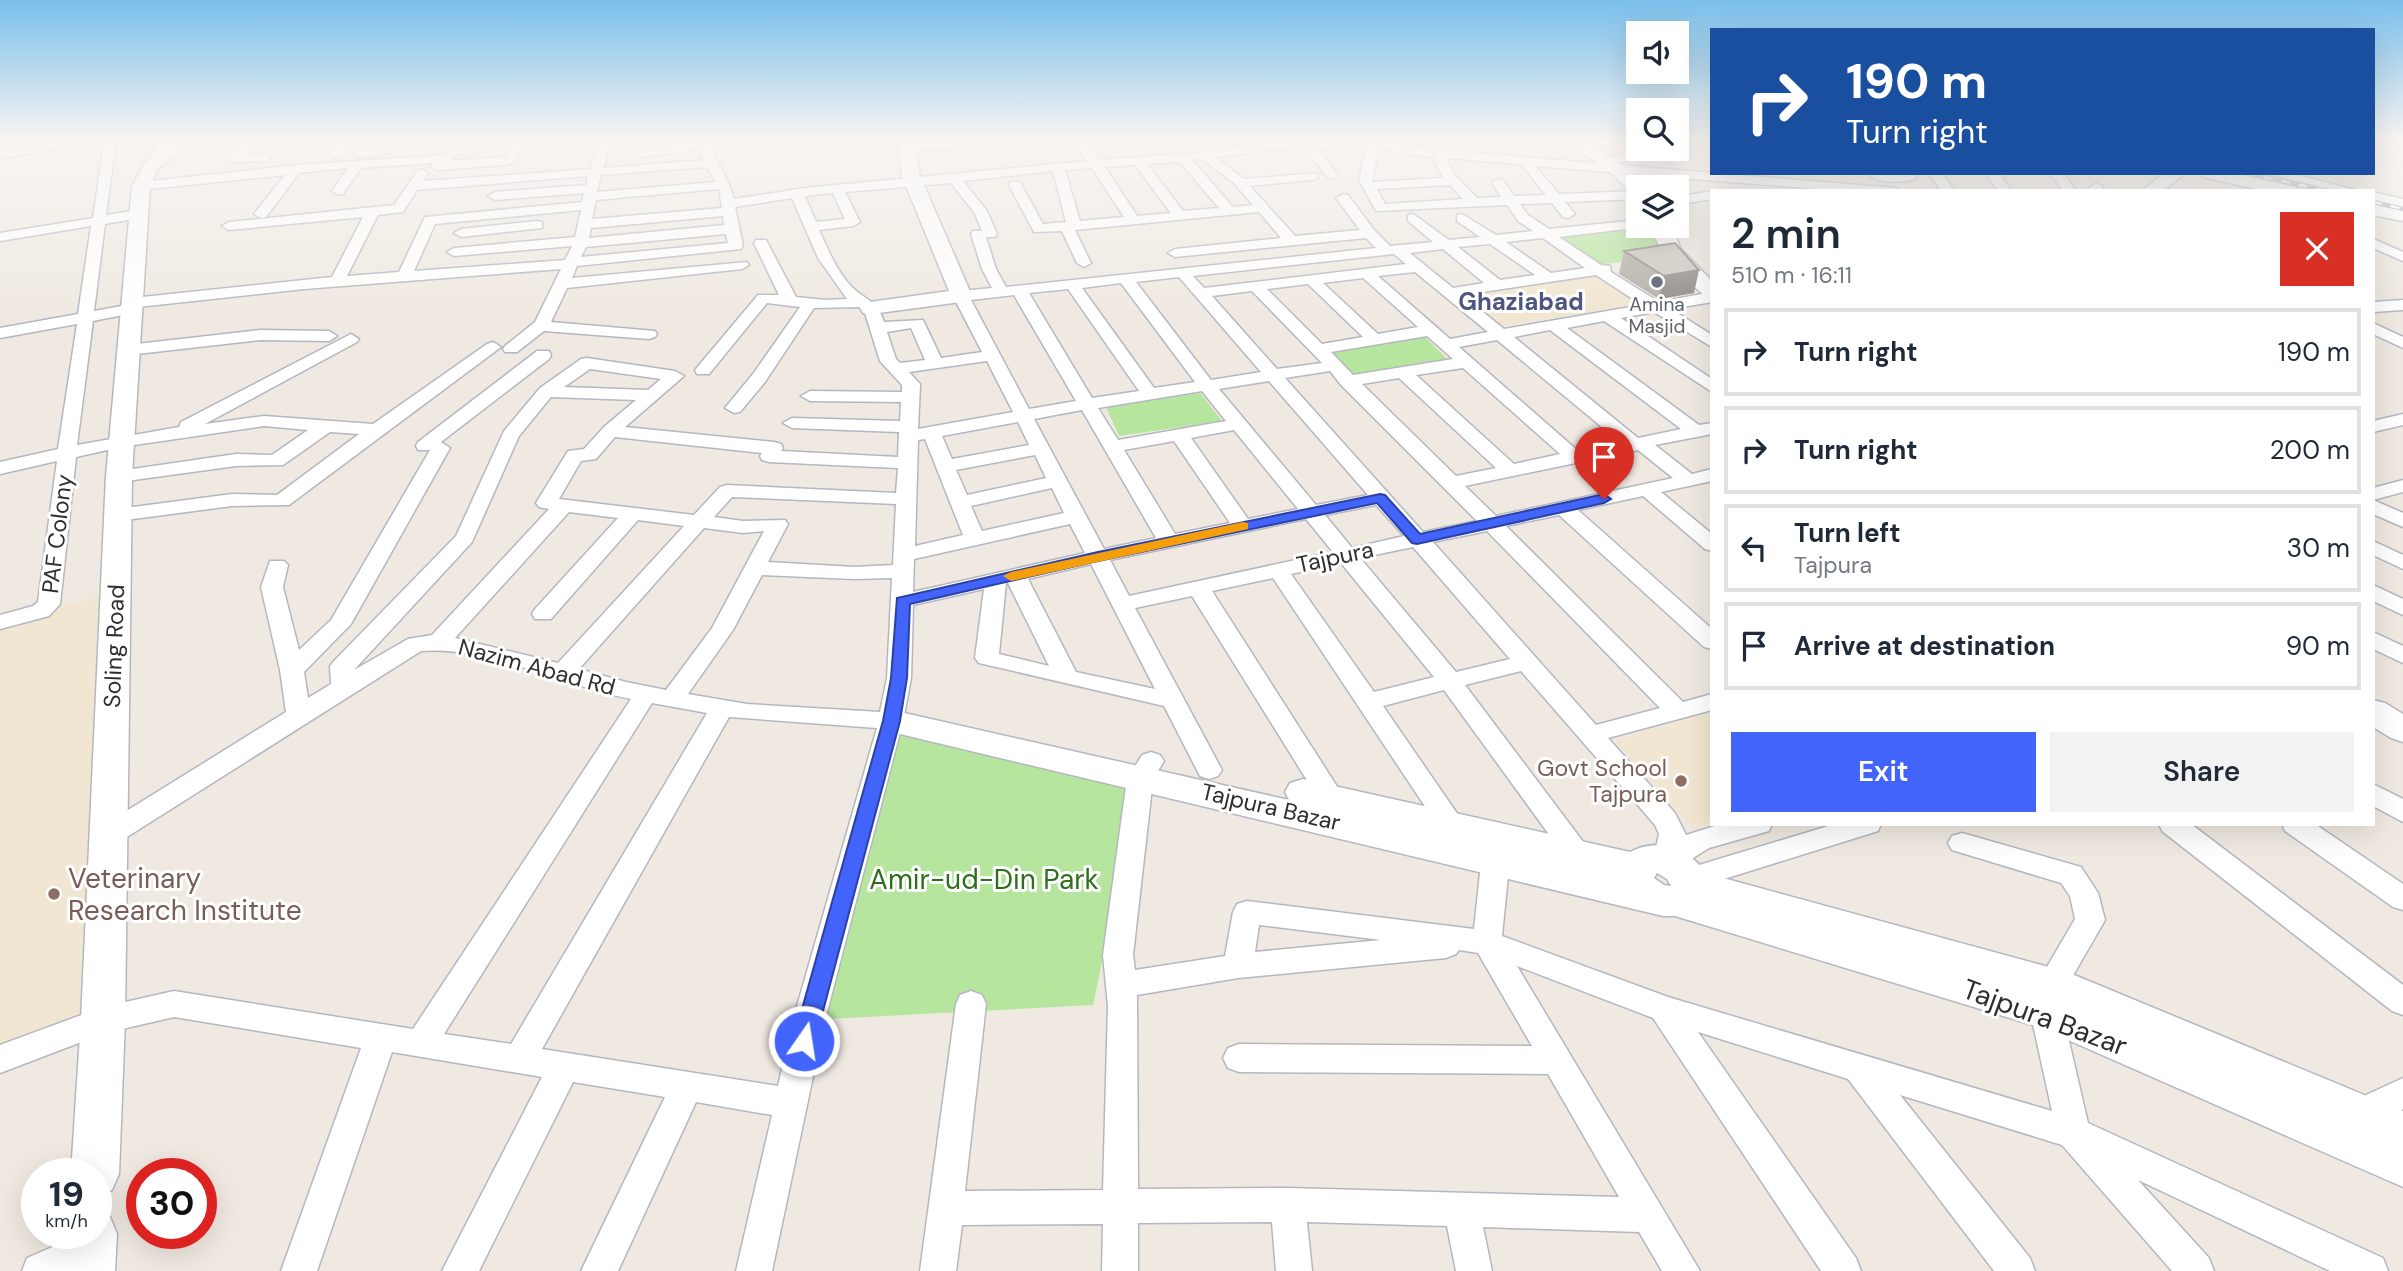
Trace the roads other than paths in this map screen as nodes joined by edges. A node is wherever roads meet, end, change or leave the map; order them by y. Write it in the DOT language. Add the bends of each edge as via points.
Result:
graph roads {
  1 [pos="103,199"];
  2 [pos="124,199"];
  3 [pos="147,199"];
  4 [pos="269,199"];
  5 [pos="343,199"];
  6 [pos="405,199"];
  7 [pos="470,199"];
  8 [pos="473,199"];
  9 [pos="497,199"];
  10 [pos="497,199"];
  11 [pos="532,199"];
  12 [pos="586,199"];
  13 [pos="596,199"];
  14 [pos="733,199"];
  15 [pos="800,199"];
  16 [pos="841,199"];
  17 [pos="921,199"];
  18 [pos="971,199"];
  19 [pos="1023,199"];
  20 [pos="1068,199"];
  21 [pos="1121,199"];
  22 [pos="1167,199"];
  23 [pos="1219,199"];
  24 [pos="1256,199"];
  25 [pos="1344,199"];
  26 [pos="1376,199"];
  27 [pos="1471,199"];
  28 [pos="1526,199"];
  29 [pos="1555,199"];
  30 [pos="1602,199"];
  31 [pos="726,200"];
  32 [pos="1512,200"];
  33 [pos="1474,202"];
  34 [pos="584,204"];
  35 [pos="1264,208"];
  36 [pos="2375,209"];
  37 [pos="1612,210"];
  38 [pos="373,211"];
  39 [pos="1228,211"];
  40 [pos="261,214"];
  41 [pos="1568,214"];
  42 [pos="340,215"];
  43 [pos="2403,215"];
  44 [pos="1180,216"];
  45 [pos="1413,218"];
  46 [pos="1462,218"];
  47 [pos="1133,220"];
  48 [pos="101,221"];
  49 [pos="1626,225"];
  50 [pos="229,226"];
  51 [pos="1070,226"];
  52 [pos="812,227"];
  53 [pos="730,229"];
  54 [pos="461,233"];
  55 [pos="1369,233"];
  56 [pos="1548,234"];
  57 [pos="2375,236"];
  58 [pos="0,237"];
  59 [pos="1664,238"];
  60 [pos="1678,238"];
  61 [pos="1492,240"];
  62 [pos="2403,240"];
  63 [pos="1291,241"];
  64 [pos="581,242"];
  65 [pos="761,243"];
  66 [pos="2375,244"];
  67 [pos="1444,246"];
  68 [pos="2375,251"];
  69 [pos="454,252"];
  70 [pos="1394,252"];
  71 [pos="2398,253"];
  72 [pos="1178,262"];
  73 [pos="572,263"];
  74 [pos="1084,263"];
  75 [pos="742,265"];
  76 [pos="1625,266"];
  77 [pos="1416,267"];
  78 [pos="1598,270"];
  79 [pos="446,273"];
  80 [pos="1367,274"];
  81 [pos="405,276"];
  82 [pos="1547,277"];
  83 [pos="1125,278"];
  84 [pos="1710,278"];
  85 [pos="1311,280"];
  86 [pos="337,282"];
  87 [pos="1071,283"];
  88 [pos="561,284"];
  89 [pos="1496,285"];
  90 [pos="1256,287"];
  91 [pos="1011,291"];
  92 [pos="1710,292"];
  93 [pos="1200,293"];
  94 [pos="1447,293"];
  95 [pos="1710,294"];
  96 [pos="961,296"];
  97 [pos="790,301"];
  98 [pos="810,303"];
  99 [pos="2403,305"];
  100 [pos="132,306"];
  101 [pos="1656,306"];
  102 [pos="2379,307"];
  103 [pos="869,313"];
  104 [pos="2403,314"];
  105 [pos="1605,315"];
  106 [pos="86,317"];
  107 [pos="1553,325"];
  108 [pos="540,326"];
  109 [pos="2375,329"];
  110 [pos="1431,330"];
  111 [pos="0,333"];
  112 [pos="649,334"];
  113 [pos="1498,335"];
  114 [pos="329,337"];
  115 [pos="352,339"];
  116 [pos="1375,340"];
  117 [pos="1710,341"];
  118 [pos="2403,343"];
  119 [pos="1447,344"];
  120 [pos="494,347"];
  121 [pos="128,350"];
  122 [pos="1316,350"];
  123 [pos="542,355"];
  124 [pos="993,355"];
  125 [pos="1467,362"];
  126 [pos="587,363"];
  127 [pos="935,363"];
  128 [pos="1332,366"];
  129 [pos="896,369"];
  130 [pos="703,370"];
  131 [pos="1403,372"];
  132 [pos="1273,376"];
  133 [pos="1347,381"];
  134 [pos="1710,386"];
  135 [pos="1208,387"];
  136 [pos="546,392"];
  137 [pos="652,395"];
  138 [pos="810,396"];
  139 [pos="1151,396"];
  140 [pos="910,397"];
  141 [pos="1088,404"];
  142 [pos="734,408"];
  143 [pos="1024,418"];
  144 [pos="2403,419"];
  145 [pos="792,423"];
  146 [pos="1239,424"];
  147 [pos="326,426"];
  148 [pos="2375,426"];
  149 [pos="377,430"];
  150 [pos="1704,430"];
  151 [pos="610,431"];
  152 [pos="916,432"];
  153 [pos="174,433"];
  154 [pos="1179,435"];
  155 [pos="121,441"];
  156 [pos="1639,444"];
  157 [pos="433,447"];
  158 [pos="1112,447"];
  159 [pos="1041,448"];
  160 [pos="67,453"];
  161 [pos="1576,458"];
  162 [pos="908,463"];
  163 [pos="945,466"];
  164 [pos="0,468"];
  165 [pos="1511,471"];
  166 [pos="1710,475"];
  167 [pos="119,476"];
  168 [pos="1688,480"];
  169 [pos="1059,481"];
  170 [pos="1451,483"];
  171 [pos="2403,486"];
  172 [pos="1646,489"];
  173 [pos="2375,493"];
  174 [pos="1380,498"];
  175 [pos="906,499"];
  176 [pos="960,502"];
  177 [pos="564,505"];
  178 [pos="2375,507"];
  179 [pos="1563,508"];
  180 [pos="634,512"];
  181 [pos="1309,513"];
  182 [pos="118,515"];
  183 [pos="1077,516"];
  184 [pos="702,520"];
  185 [pos="2403,521"];
  186 [pos="1493,523"];
  187 [pos="1243,526"];
  188 [pos="975,539"];
  189 [pos="1417,540"];
  190 [pos="1169,542"];
  191 [pos="1710,543"];
  192 [pos="2375,548"];
  193 [pos="1344,555"];
  194 [pos="1098,556"];
  195 [pos="903,563"];
  196 [pos="2403,563"];
  197 [pos="277,565"];
  198 [pos="755,568"];
  199 [pos="1278,570"];
  200 [pos="1005,578"];
  201 [pos="1198,587"];
  202 [pos="2375,593"];
  203 [pos="902,601"];
  204 [pos="1124,604"];
  205 [pos="2403,608"];
  206 [pos="542,614"];
  207 [pos="0,622"];
  208 [pos="1706,631"];
  209 [pos="439,642"];
  210 [pos="1527,663"];
  211 [pos="292,670"];
  212 [pos="563,672"];
  213 [pos="1067,678"];
  214 [pos="1450,681"];
  215 [pos="343,688"];
  216 [pos="659,696"];
  217 [pos="2375,698"];
  218 [pos="1175,701"];
  219 [pos="1370,701"];
  220 [pos="1710,703"];
  221 [pos="722,708"];
  222 [pos="893,711"];
  223 [pos="1679,712"];
  224 [pos="2375,712"];
  225 [pos="299,716"];
  226 [pos="2403,716"];
  227 [pos="2403,730"];
  228 [pos="1592,734"];
  229 [pos="1145,770"];
  230 [pos="1209,770"];
  231 [pos="2375,794"];
  232 [pos="1332,799"];
  233 [pos="2403,812"];
  234 [pos="1452,825"];
  235 [pos="1752,826"];
  236 [pos="1861,826"];
  237 [pos="2175,826"];
  238 [pos="2298,826"];
  239 [pos="110,835"];
  240 [pos="1962,844"];
  241 [pos="1496,849"];
  242 [pos="1579,855"];
  243 [pos="1668,882"];
  244 [pos="2403,900"];
  245 [pos="1487,942"];
  246 [pos="1238,966"];
  247 [pos="1121,985"];
  248 [pos="2049,997"];
  249 [pos="2403,1002"];
  250 [pos="971,1004"];
  251 [pos="1664,1009"];
  252 [pos="103,1020"];
  253 [pos="381,1037"];
  254 [pos="421,1043"];
  255 [pos="1239,1058"];
  256 [pos="0,1059"];
  257 [pos="519,1059"];
  258 [pos="1558,1060"];
  259 [pos="565,1066"];
  260 [pos="1858,1067"];
  261 [pos="687,1086"];
  262 [pos="791,1102"];
  263 [pos="2394,1116"];
  264 [pos="2073,1133"];
  265 [pos="96,1158"];
  266 [pos="2403,1165"];
  267 [pos="1288,1205"];
  268 [pos="1121,1206"];
  269 [pos="946,1208"];
  270 [pos="1461,1210"];
  271 [pos="1649,1214"];
  272 [pos="91,1251"];
  273 [pos="40,1271"];
  274 [pos="299,1271"];
  275 [pos="460,1271"];
  276 [pos="599,1271"];
  277 [pos="754,1271"];
  278 [pos="938,1271"];
  279 [pos="1120,1271"];
  280 [pos="1294,1271"];
  281 [pos="1474,1271"];
  282 [pos="1682,1271"];
  283 [pos="1843,1271"];
  284 [pos="2017,1271"];
  285 [pos="2196,1271"];
  286 [pos="2370,1271"];
  1 -- 48 [label="street, PAF Colony"];
  2 -- 48 [label="street"];
  3 -- 100 [label="street, Soling Road"];
  4 -- 40 [label="street"];
  5 -- 42 [label="street"];
  6 -- 38 [label="street" via="398,209"];
  7 -- 81 [label="street" via="430,220"];
  8 -- 54 [label="street"];
  9 -- 34 [label="street"];
  10 -- 34 [label="street"];
  11 -- 34 [label="street"];
  12 -- 34 [label="street"];
  13 -- 34 [label="street"];
  14 -- 31 [label="street"];
  15 -- 52 [label="street"];
  16 -- 52 [label="street" via="853,222"];
  17 -- 96 [label="street"];
  18 -- 91 [label="street" via="980,211 989,269"];
  19 -- 51 [label="street" via="1039,229"];
  20 -- 51 [label="street"];
  21 -- 47 [label="street"];
  22 -- 44 [label="street"];
  23 -- 39 [label="street"];
  24 -- 35 [label="street"];
  25 -- 55 [label="street"];
  26 -- 33 [label="street" via="1381,208"];
  27 -- 33 [label="street"];
  28 -- 32 [label="street"];
  29 -- 41 [label="street"];
  30 -- 37 [label="street"];
  31 -- 34 [label="street"];
  31 -- 34 [label="street"];
  31 -- 53 [label="street"];
  32 -- 33 [label="street"];
  32 -- 56 [label="street" via="1523,218"];
  34 -- 54 [label="street"];
  34 -- 64 [label="street"];
  35 -- 39 [label="street"];
  35 -- 63 [label="street"];
  36 -- 43 [label="street"];
  38 -- 42 [label="street"];
  38 -- 86 [label="street"];
  39 -- 44 [label="street"];
  42 -- 50 [label="street"];
  44 -- 47 [label="street"];
  45 -- 67 [label="street"];
  46 -- 61 [label="street"];
  47 -- 51 [label="street"];
  48 -- 58 [label="street"];
  48 -- 106 [label="street, PAF Colony"];
  49 -- 56 [label="street"];
  51 -- 74 [label="street"];
  52 -- 103 [label="street" via="832,270"];
  53 -- 64 [label="street"];
  53 -- 73 [label="street" via="736,246"];
  54 -- 69 [label="street"];
  55 -- 63 [label="street"];
  55 -- 70 [label="street"];
  56 -- 61 [label="street"];
  56 -- 78 [label="street"];
  57 -- 62 [label="street"];
  59 -- 92 [label="street" via="1671,259"];
  60 -- 84 [label="street"];
  61 -- 67 [label="street"];
  61 -- 82 [label="street"];
  63 -- 72 [label="street"];
  64 -- 69 [label="street"];
  64 -- 73 [label="street"];
  65 -- 97 [label="street"];
  66 -- 71 [label="street"];
  67 -- 70 [label="street"];
  67 -- 89 [label="street"];
  68 -- 71 [label="street"];
  69 -- 79 [label="street"];
  70 -- 72 [label="street"];
  70 -- 77 [label="street"];
  72 -- 83 [label="street"];
  72 -- 93 [label="street"];
  73 -- 79 [label="street"];
  73 -- 88 [label="street"];
  75 -- 88 [label="street"];
  76 -- 78 [label="street"];
  77 -- 80 [label="street"];
  77 -- 94 [label="street"];
  78 -- 82 [label="street"];
  78 -- 101 [label="street"];
  79 -- 81 [label="street"];
  80 -- 85 [label="street"];
  80 -- 110 [label="street"];
  81 -- 86 [label="street"];
  82 -- 89 [label="street"];
  83 -- 87 [label="street"];
  83 -- 135 [label="street"];
  85 -- 90 [label="street"];
  85 -- 116 [label="street"];
  86 -- 100 [label="street"];
  87 -- 91 [label="street"];
  87 -- 139 [label="street"];
  88 -- 108 [label="street"];
  89 -- 94 [label="street"];
  90 -- 93 [label="street"];
  90 -- 122 [label="street"];
  91 -- 96 [label="street"];
  91 -- 141 [label="street"];
  93 -- 132 [label="street"];
  94 -- 113 [label="street"];
  95 -- 101 [label="street"];
  96 -- 103 [label="street"];
  96 -- 124 [label="street"];
  97 -- 98 [label="street"];
  97 -- 130 [label="street" via="763,298"];
  98 -- 103 [label="street"];
  98 -- 142 [label="street"];
  99 -- 102 [label="street"];
  100 -- 106 [label="street"];
  100 -- 121 [label="street, Soling Road"];
  101 -- 105 [label="street"];
  101 -- 117 [label="street"];
  102 -- 104 [label="street"];
  103 -- 127 [label="street" via="917,323"];
  103 -- 129 [label="street" via="888,361"];
  105 -- 107 [label="street"];
  105 -- 134 [label="street"];
  106 -- 111 [label="street"];
  106 -- 160 [label="street, PAF Colony"];
  107 -- 113 [label="street"];
  107 -- 150 [label="street"];
  108 -- 112 [label="street"];
  108 -- 120 [label="street"];
  109 -- 118 [label="street"];
  110 -- 116 [label="street"];
  110 -- 119 [label="street"];
  113 -- 119 [label="street"];
  113 -- 156 [label="street"];
  114 -- 121 [label="street" via="260,335"];
  115 -- 153 [label="street"];
  116 -- 122 [label="street"];
  119 -- 125 [label="street"];
  120 -- 123 [label="street"];
  120 -- 149 [label="street"];
  121 -- 155 [label="street, Soling Road"];
  122 -- 128 [label="street"];
  123 -- 126 [label="street"];
  123 -- 157 [label="street"];
  124 -- 127 [label="street"];
  124 -- 143 [label="street"];
  125 -- 131 [label="street"];
  125 -- 161 [label="street"];
  126 -- 136 [label="street"];
  126 -- 137 [label="street" via="675,376"];
  127 -- 129 [label="street"];
  128 -- 132 [label="street"];
  128 -- 133 [label="street"];
  129 -- 140 [label="street" via="911,384"];
  131 -- 133 [label="street"];
  131 -- 165 [label="street"];
  132 -- 135 [label="street"];
  132 -- 174 [label="street"];
  133 -- 170 [label="street"];
  135 -- 139 [label="street"];
  135 -- 146 [label="street"];
  136 -- 137 [label="street"];
  136 -- 215 [label="street" via="510,435 465,538 342,666"];
  137 -- 151 [label="street"];
  138 -- 140 [label="street"];
  139 -- 141 [label="street"];
  140 -- 152 [label="street"];
  141 -- 143 [label="street"];
  141 -- 158 [label="street"];
  143 -- 152 [label="street"];
  143 -- 159 [label="street"];
  144 -- 148 [label="street"];
  145 -- 152 [label="street"];
  146 -- 154 [label="street"];
  146 -- 181 [label="street"];
  147 -- 149 [label="street, PAF Colony"];
  147 -- 153 [label="street, PAF Colony" via="264,421"];
  147 -- 167 [label="street" via="276,461 236,460"];
  149 -- 182 [label="street" via="282,501 232,500"];
  150 -- 156 [label="street"];
  151 -- 162 [label="street" via="772,452"];
  151 -- 177 [label="street" via="589,455 575,455 546,503"];
  152 -- 162 [label="street"];
  152 -- 163 [label="street"];
  153 -- 155 [label="street, PAF Colony"];
  154 -- 158 [label="street"];
  154 -- 187 [label="street"];
  155 -- 160 [label="street, PAF Colony"];
  155 -- 167 [label="street, Soling Road"];
  156 -- 161 [label="street"];
  156 -- 168 [label="street"];
  157 -- 211 [label="street" via="341,624"];
  158 -- 190 [label="street"];
  159 -- 163 [label="street"];
  159 -- 169 [label="street"];
  160 -- 164 [label="street, PAF Colony"];
  160 -- 207 [label="street, PAF Colony" via="49,604 41,611"];
  161 -- 165 [label="street"];
  162 -- 175 [label="street"];
  163 -- 176 [label="street"];
  165 -- 170 [label="street"];
  166 -- 168 [label="street, Tajpura"];
  167 -- 182 [label="street, Soling Road"];
  168 -- 172 [label="street, Tajpura"];
  169 -- 176 [label="street"];
  169 -- 183 [label="street"];
  170 -- 186 [label="street"];
  171 -- 173 [label="street"];
  172 -- 179 [label="street, Tajpura"];
  172 -- 191 [label="street"];
  174 -- 181 [label="street"];
  174 -- 189 [label="street"];
  175 -- 184 [label="street" via="727,491"];
  175 -- 195 [label="street"];
  176 -- 188 [label="street"];
  177 -- 180 [label="street"];
  177 -- 209 [label="street"];
  178 -- 185 [label="street"];
  179 -- 186 [label="street, Tajpura"];
  179 -- 208 [label="street"];
  180 -- 184 [label="street"];
  180 -- 206 [label="street"];
  181 -- 187 [label="street"];
  181 -- 193 [label="street"];
  182 -- 239 [label="street, Soling Road"];
  183 -- 188 [label="street"];
  183 -- 194 [label="street"];
  184 -- 198 [label="street" via="743,527 778,524"];
  184 -- 212 [label="street"];
  186 -- 189 [label="street, Tajpura"];
  186 -- 223 [label="street"];
  187 -- 190 [label="street"];
  188 -- 195 [label="street"];
  189 -- 193 [label="street, Tajpura"];
  189 -- 210 [label="street"];
  190 -- 194 [label="street"];
  192 -- 196 [label="street"];
  193 -- 199 [label="street, Tajpura"];
  193 -- 214 [label="street"];
  194 -- 200 [label="street"];
  194 -- 204 [label="street"];
  195 -- 198 [label="street" via="855,573"];
  195 -- 203 [label="street"];
  197 -- 211 [label="street" via="272,587"];
  198 -- 216 [label="street" via="722,630"];
  199 -- 201 [label="street, Tajpura"];
  199 -- 219 [label="street"];
  200 -- 203 [label="street"];
  200 -- 213 [label="street"];
  200 -- 213 [label="street" via="988,658"];
  201 -- 204 [label="street, Tajpura"];
  201 -- 232 [label="street"];
  202 -- 205 [label="street"];
  203 -- 222 [label="street"];
  204 -- 218 [label="street"];
  209 -- 212 [label="street, Nazim Abad Rd"];
  209 -- 215 [label="street, Nazim Abad Rd" via="416,645"];
  210 -- 214 [label="street"];
  210 -- 228 [label="street"];
  211 -- 225 [label="street"];
  212 -- 216 [label="street, Nazim Abad Rd"];
  213 -- 218 [label="street"];
  214 -- 219 [label="street"];
  214 -- 242 [label="street"];
  215 -- 225 [label="street, Nazim Abad Rd"];
  216 -- 221 [label="street, Nazim Abad Rd"];
  216 -- 254 [label="street"];
  217 -- 226 [label="street"];
  218 -- 230 [label="street"];
  219 -- 234 [label="street"];
  220 -- 223 [label="street"];
  221 -- 222 [label="street, Nazim Abad Rd" via="747,712"];
  221 -- 257 [label="street"];
  222 -- 229 [label="street, Tajpura Bazar"];
  222 -- 262 [label="street"];
  223 -- 228 [label="street"];
  224 -- 227 [label="street"];
  225 -- 239 [label="street, Nazim Abad Rd"];
  228 -- 243 [label="street" via="1671,827"];
  229 -- 230 [label="street, Tajpura Bazar"];
  229 -- 241 [label="street, Tajpura Bazar" via="1218,794"];
  229 -- 247 [label="street" via="1120,927"];
  230 -- 232 [label="street, Tajpura Bazar"];
  231 -- 233 [label="street"];
  232 -- 234 [label="street, Tajpura Bazar"];
  234 -- 241 [label="street, Tajpura Bazar"];
  235 -- 243 [label="street" via="1700,840"];
  236 -- 243 [label="street"];
  237 -- 249 [label="street"];
  238 -- 244 [label="street"];
  239 -- 252 [label="street, Soling Road"];
  240 -- 248 [label="street" via="2071,875 2084,894 2090,920"];
  241 -- 242 [label="street, Tajpura Bazar"];
  241 -- 243 [label="street, Tajpura Bazar"];
  241 -- 245 [label="street"];
  242 -- 243 [label="street, Tajpura Bazar"];
  243 -- 248 [label="street, Tajpura Bazar"];
  245 -- 246 [label="street"];
  245 -- 246 [label="street" via="1247,912"];
  245 -- 251 [label="street"];
  245 -- 258 [label="street"];
  246 -- 247 [label="street"];
  247 -- 268 [label="street"];
  248 -- 263 [label="street, Tajpura Bazar"];
  248 -- 264 [label="street"];
  248 -- 266 [label="street, Tajpura Bazar"];
  250 -- 269 [label="street"];
  251 -- 260 [label="street"];
  251 -- 283 [label="street"];
  252 -- 253 [label="street" via="174,1004"];
  252 -- 256 [label="street"];
  252 -- 265 [label="street, Soling Road"];
  253 -- 254 [label="street"];
  253 -- 274 [label="street"];
  254 -- 257 [label="street"];
  255 -- 258 [label="street"];
  257 -- 259 [label="street"];
  258 -- 271 [label="street"];
  259 -- 261 [label="street"];
  259 -- 275 [label="street"];
  260 -- 264 [label="street"];
  260 -- 284 [label="street"];
  261 -- 262 [label="street"];
  261 -- 276 [label="street"];
  262 -- 277 [label="street"];
  264 -- 285 [label="street"];
  264 -- 286 [label="street"];
  267 -- 268 [label="street"];
  267 -- 270 [label="street"];
  267 -- 280 [label="street"];
  268 -- 269 [label="street"];
  268 -- 279 [label="street"];
  269 -- 278 [label="street"];
  270 -- 271 [label="street"];
  270 -- 281 [label="street"];
  271 -- 282 [label="street"];
  272 -- 273 [label="street"];
}
